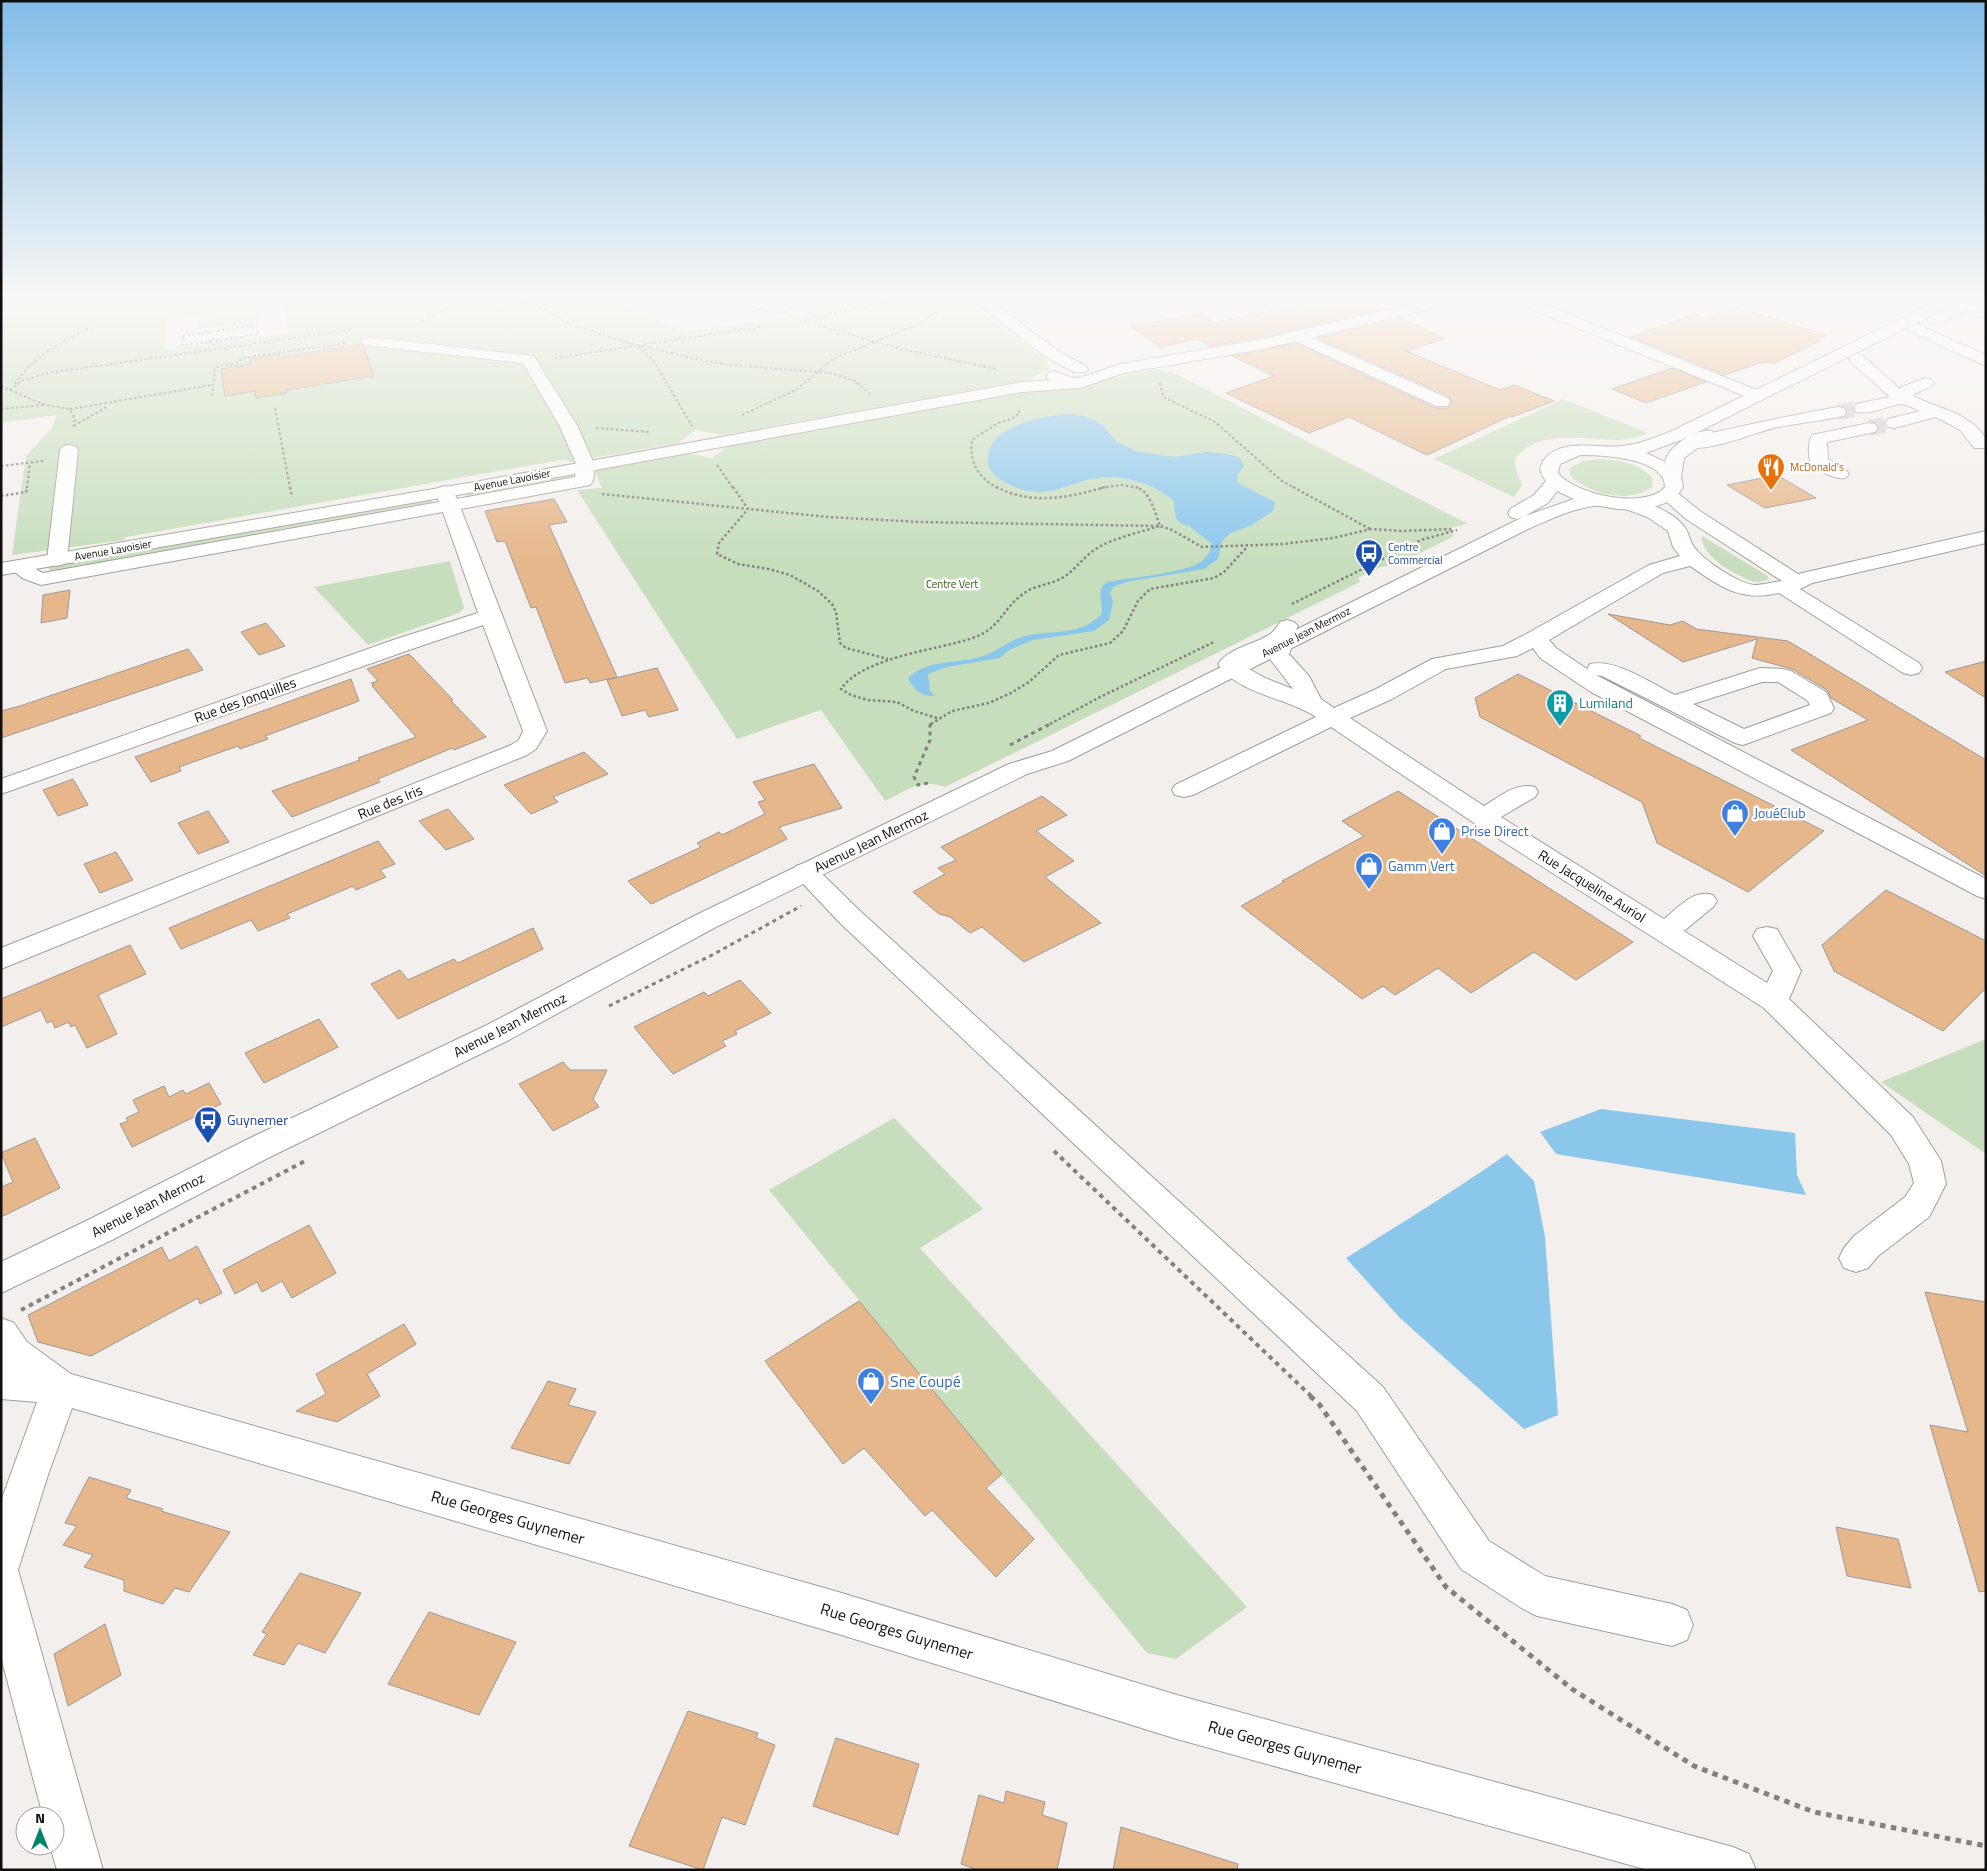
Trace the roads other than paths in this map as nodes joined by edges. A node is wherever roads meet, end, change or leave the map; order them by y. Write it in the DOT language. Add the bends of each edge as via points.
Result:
graph roads {
  1 [pos="545,388"];
  2 [pos="1010,388"];
  3 [pos="1412,388"];
  4 [pos="1739,388"];
  5 [pos="1775,388"];
  6 [pos="1800,388"];
  7 [pos="1889,388"];
  8 [pos="1911,388"];
  9 [pos="1758,396"];
  10 [pos="1902,398"];
  11 [pos="1442,402"];
  12 [pos="1926,406"];
  13 [pos="1862,408"];
  14 [pos="1838,412"];
  15 [pos="1791,422"];
  16 [pos="1894,423"];
  17 [pos="1869,428"];
  18 [pos="1818,439"];
  19 [pos="1693,443"];
  20 [pos="1980,444"];
  21 [pos="1617,452"];
  22 [pos="68,453"];
  23 [pos="585,473"];
  24 [pos="1840,474"];
  25 [pos="1554,481"];
  26 [pos="1670,486"];
  27 [pos="448,499"];
  28 [pos="1596,500"];
  29 [pos="1630,504"];
  30 [pos="1986,537"];
  31 [pos="1693,559"];
  32 [pos="57,560"];
  33 [pos="10,567"];
  34 [pos="1790,584"];
  35 [pos="490,616"];
  36 [pos="1285,626"];
  37 [pos="1536,638"];
  38 [pos="1565,665"];
  39 [pos="1911,668"];
  40 [pos="1234,670"];
  41 [pos="1311,703"];
  42 [pos="1673,703"];
  43 [pos="1333,717"];
  44 [pos="1011,758"];
  45 [pos="1,787"];
  46 [pos="1184,790"];
  47 [pos="1526,792"];
  48 [pos="1482,818"];
  49 [pos="805,872"];
  50 [pos="1986,890"];
  51 [pos="1704,901"];
  52 [pos="1666,932"];
  53 [pos="1767,936"];
  54 [pos="1,959"];
  55 [pos="1774,1001"];
  56 [pos="1856,1258"];
  57 [pos="1,1278"];
  58 [pos="1,1334"];
  59 [pos="1,1382"];
  60 [pos="62,1388"];
  61 [pos="1,1563"];
  62 [pos="1,1578"];
  63 [pos="1672,1625"];
  64 [pos="80,1870"];
  65 [pos="1733,1870"];
  1 -- 23 [label="main road" via="569,427"];
  2 -- 23 [label="main road"];
  3 -- 11 [label="main road"];
  4 -- 9 [label="main road"];
  5 -- 9 [label="main road"];
  6 -- 19 [label="main road"];
  7 -- 10 [label="main road"];
  8 -- 10 [label="main road"];
  9 -- 21 [label="main road" via="1648,447"];
  10 -- 12 [label="main road"];
  10 -- 13 [label="main road"];
  12 -- 16 [label="main road" via="1930,414"];
  12 -- 20 [label="main road" via="1965,427"];
  14 -- 15 [label="main road"];
  15 -- 18 [label="main road"];
  15 -- 19 [label="main road" via="1774,423"];
  17 -- 18 [label="main road"];
  18 -- 24 [label="main road" via="1819,461"];
  19 -- 26 [label="main road" via="1675,458"];
  21 -- 25 [label="main road" via="1591,450 1559,455 1548,469"];
  21 -- 26 [label="main road" via="1651,462"];
  22 -- 32 [label="main road"];
  23 -- 27 [label="main road" via="574,484"];
  25 -- 28 [label="main road" via="1572,492"];
  25 -- 36 [label="main road, Avenue Jean Mermoz" via="1532,506"];
  26 -- 29 [label="main road" via="1659,500"];
  26 -- 34 [label="main road" via="1693,515 1786,573"];
  27 -- 32 [label="main road, Avenue Lavoisier" via="293,518"];
  27 -- 33 [label="main road" via="41,579"];
  27 -- 35 [label="main road, Rue des Iris"];
  28 -- 29 [label="main road"];
  28 -- 36 [label="main road, Avenue Jean Mermoz" via="1549,512"];
  29 -- 31 [label="main road" via="1654,513 1675,527 1683,547"];
  30 -- 34 [label="main road"];
  31 -- 34 [label="main road" via="1739,588 1754,591"];
  31 -- 37 [label="main road" via="1656,569"];
  32 -- 33 [label="main road, Avenue Lavoisier"];
  34 -- 39 [label="main road"];
  35 -- 45 [label="main road, Rue des Jonquilles"];
  35 -- 54 [label="main road, Rue des Iris" via="535,731 528,744"];
  36 -- 40 [label="main road" via="1280,638 1229,664"];
  36 -- 41 [label="main road" via="1278,655 1301,681"];
  36 -- 44 [label="main road, Avenue Jean Mermoz" via="1041,747"];
  37 -- 38 [label="main road" via="1548,654"];
  37 -- 43 [label="main road" via="1509,651 1440,664"];
  38 -- 42 [label="main road" via="1607,670"];
  38 -- 50 [label="main road" via="1599,687"];
  40 -- 41 [label="main road, Rue Jacqueline Auriol"];
  40 -- 44 [label="main road, Avenue Jean Mermoz" via="1060,756"];
  41 -- 43 [label="main road, Rue Jacqueline Auriol"];
  42 -- 42 [label="main road" via="1760,675 1783,676 1818,697 1823,708 1743,738"];
  43 -- 46 [label="main road"];
  43 -- 48 [label="main road, Rue Jacqueline Auriol"];
  44 -- 49 [label="main road, Avenue Jean Mermoz"];
  47 -- 48 [label="main road"];
  48 -- 52 [label="main road, Rue Jacqueline Auriol"];
  49 -- 57 [label="main road, Avenue Jean Mermoz" via="497,1033 257,1148"];
  49 -- 63 [label="main road" via="1370,1399 1475,1555 1537,1596"];
  51 -- 52 [label="main road"];
  52 -- 55 [label="main road, Rue Jacqueline Auriol"];
  53 -- 55 [label="main road" via="1787,971"];
  55 -- 56 [label="main road, Rue Jacqueline Auriol" via="1902,1126 1925,1161 1930,1184 1917,1207 1866,1246"];
  58 -- 60 [label="main road" via="14,1352"];
  59 -- 60 [label="main road"];
  60 -- 61 [label="main road" via="28,1475"];
  60 -- 65 [label="main road, Rue Georges Guynemer" via="835,1612 1177,1717"];
  62 -- 64 [label="main road"];
}
